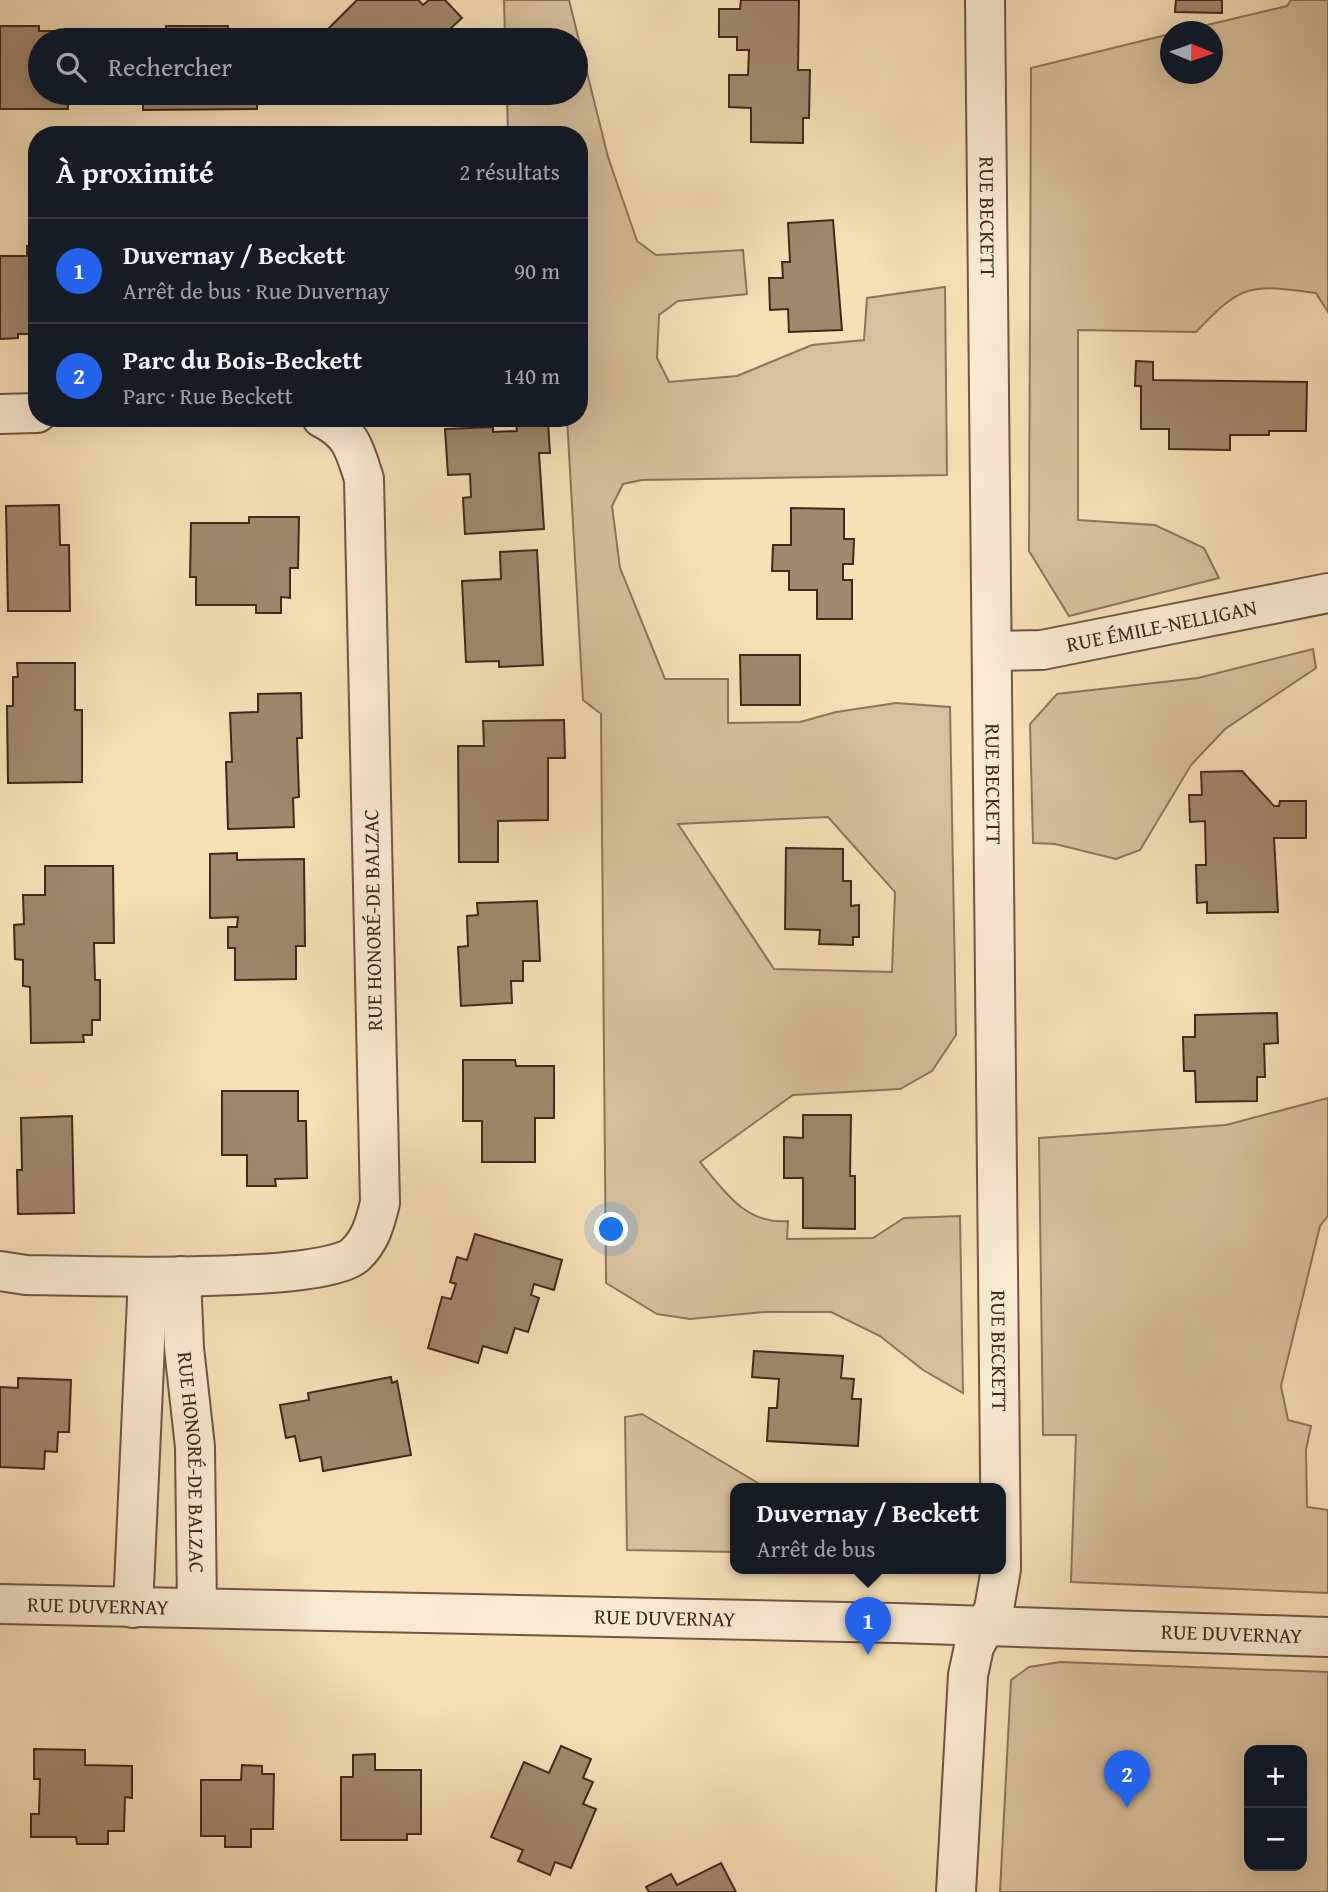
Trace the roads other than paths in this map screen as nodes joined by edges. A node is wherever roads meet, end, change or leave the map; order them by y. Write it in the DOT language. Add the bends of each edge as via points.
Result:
graph roads {
  1 [pos="985,0"];
  2 [pos="28,413"];
  3 [pos="0,414"];
  4 [pos="339,427"];
  5 [pos="1328,593"];
  6 [pos="994,651"];
  7 [pos="0,1271"];
  8 [pos="165,1276"];
  9 [pos="1000,1483"];
  10 [pos="1000,1574"];
  11 [pos="0,1604"];
  12 [pos="133,1608"];
  13 [pos="197,1608"];
  14 [pos="983,1625"];
  15 [pos="1328,1637"];
  16 [pos="956,1892"];
  1 -- 6 [label="street, RUE BECKETT"];
  2 -- 3 [label="street"];
  4 -- 8 [label="street, RUE HONORÉ-DE BALZAC" via="355,448 364,479 380,1203 372,1233 354,1256 324,1268"];
  5 -- 6 [label="street, RUE ÉMILE-NELLIGAN" via="1042,650"];
  6 -- 9 [label="street, RUE BECKETT"];
  7 -- 8 [label="street, RUE HONORÉ-DE BALZAC"];
  8 -- 12 [label="street, RUE HONORÉ-DE BALZAC"];
  8 -- 13 [label="street, RUE HONORÉ-DE BALZAC" via="184,1348 195,1447"];
  10 -- 14 [label="street, RUE BECKETT" via="994,1609"];
  11 -- 12 [label="street, RUE DUVERNAY"];
  12 -- 13 [label="street, RUE DUVERNAY"];
  13 -- 14 [label="street, RUE DUVERNAY"];
  14 -- 15 [label="street, RUE DUVERNAY"];
  14 -- 16 [label="street, RUE BECKETT" via="968,1675"];
}
